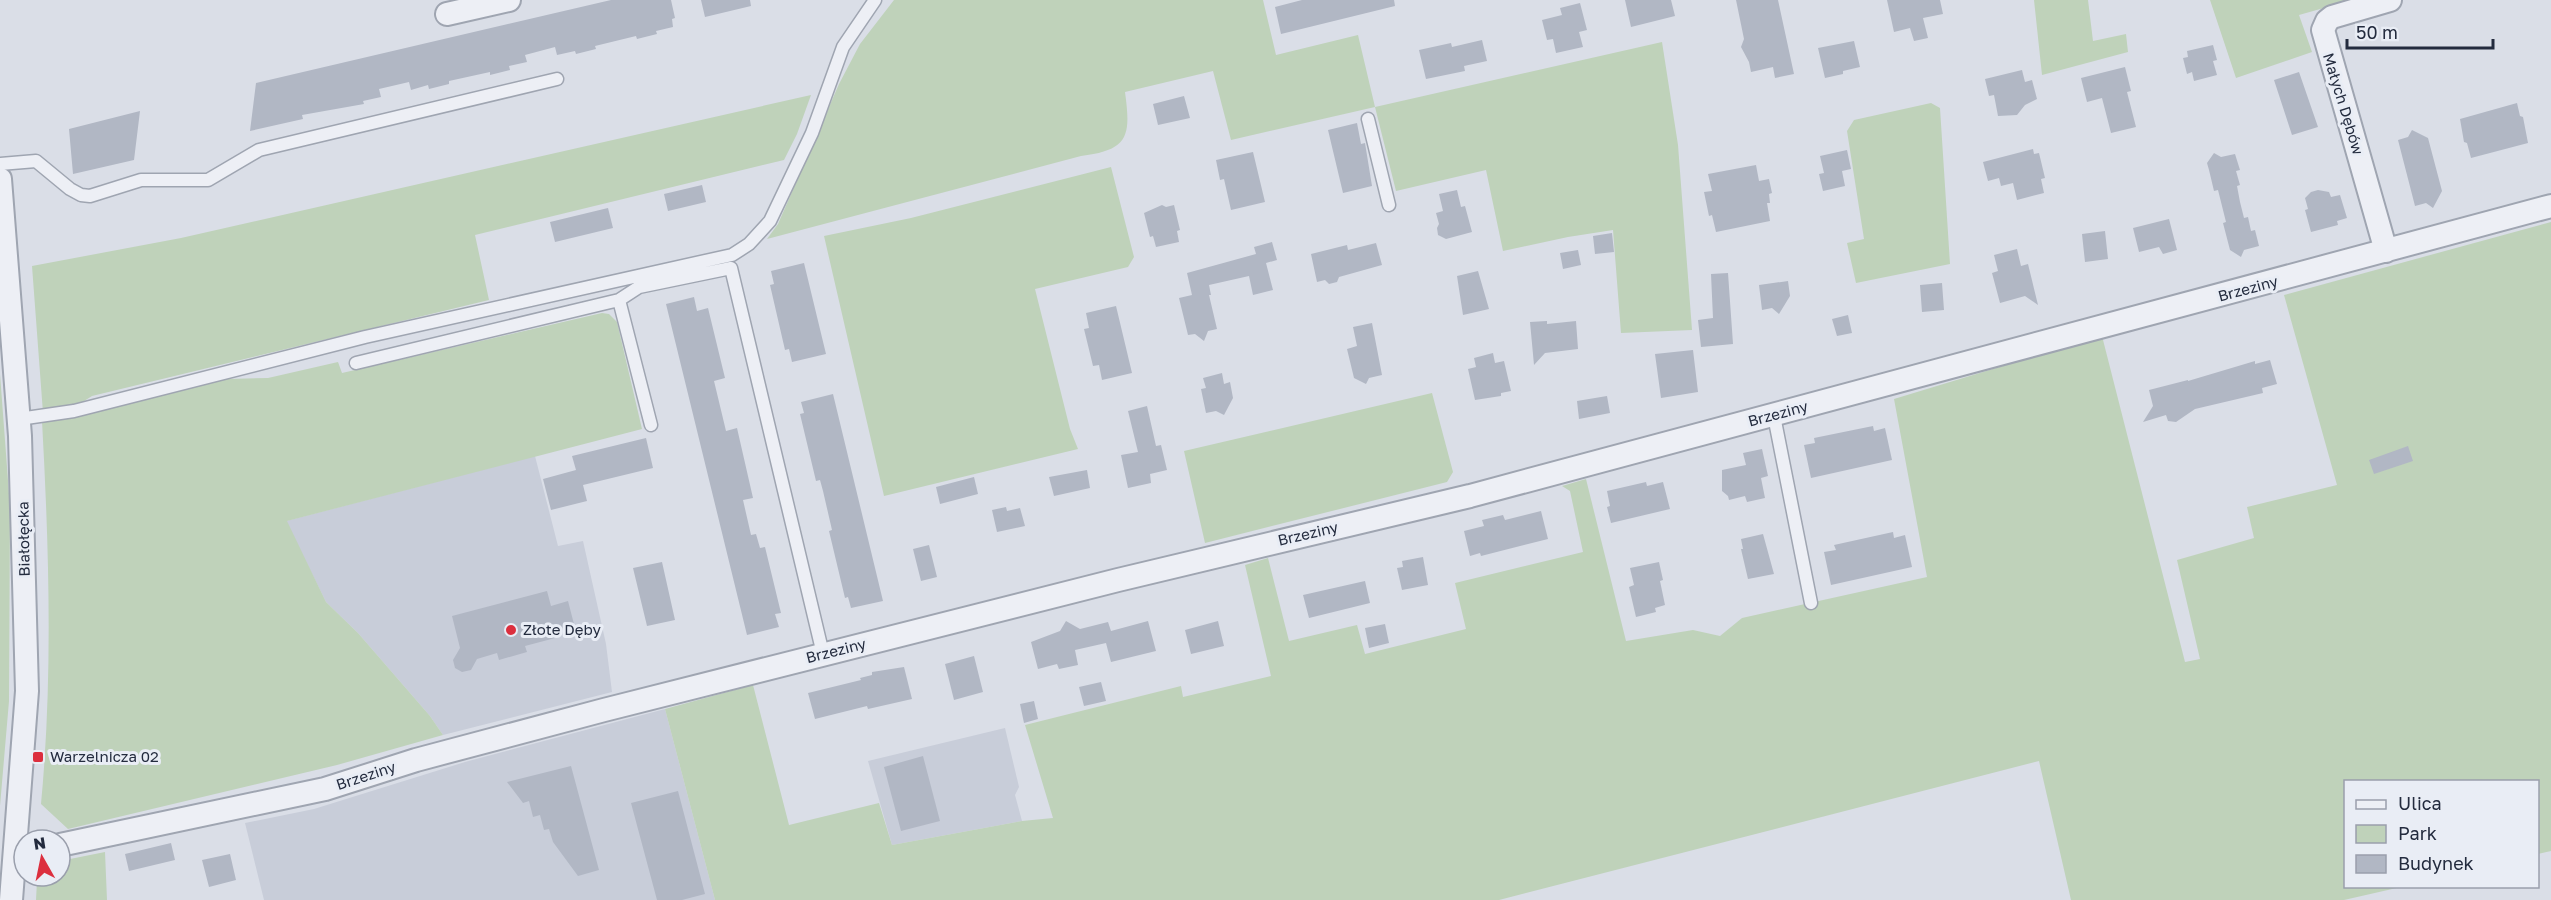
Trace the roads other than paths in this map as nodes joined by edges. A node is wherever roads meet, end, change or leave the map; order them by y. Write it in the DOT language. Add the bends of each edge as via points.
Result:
graph roads {
  1 [pos="509,0"];
  2 [pos="875,0"];
  3 [pos="2390,0"];
  4 [pos="447,14"];
  5 [pos="557,79"];
  6 [pos="1368,119"];
  7 [pos="0,164"];
  8 [pos="0,179"];
  9 [pos="1389,205"];
  10 [pos="2551,206"];
  11 [pos="2386,251"];
  12 [pos="619,300"];
  13 [pos="356,363"];
  14 [pos="1774,416"];
  15 [pos="19,419"];
  16 [pos="651,425"];
  17 [pos="1811,603"];
  18 [pos="823,654"];
  19 [pos="21,828"];
  20 [pos="72,842"];
  1 -- 4 [label="street"];
  2 -- 15 [label="lane" via="843,47 812,133 770,221 749,244 732,255 365,337 74,411"];
  3 -- 11 [label="street, Małych Dębów" via="2332,17 2323,30"];
  5 -- 7 [label="lane" via="259,150 208,180 141,180 90,196 70,189 36,161"];
  6 -- 9 [label="lane"];
  8 -- 15 [label="street, Białołęcka"];
  10 -- 11 [label="street, Brzeziny"];
  11 -- 14 [label="street, Brzeziny"];
  12 -- 13 [label="lane"];
  12 -- 16 [label="lane"];
  12 -- 18 [label="lane" via="639,287 731,268"];
  14 -- 17 [label="lane"];
  14 -- 18 [label="street, Brzeziny" via="1482,493"];
  15 -- 19 [label="street, Białołęcka" via="27,691"];
  18 -- 20 [label="street, Brzeziny" via="416,760 325,789"];
}
